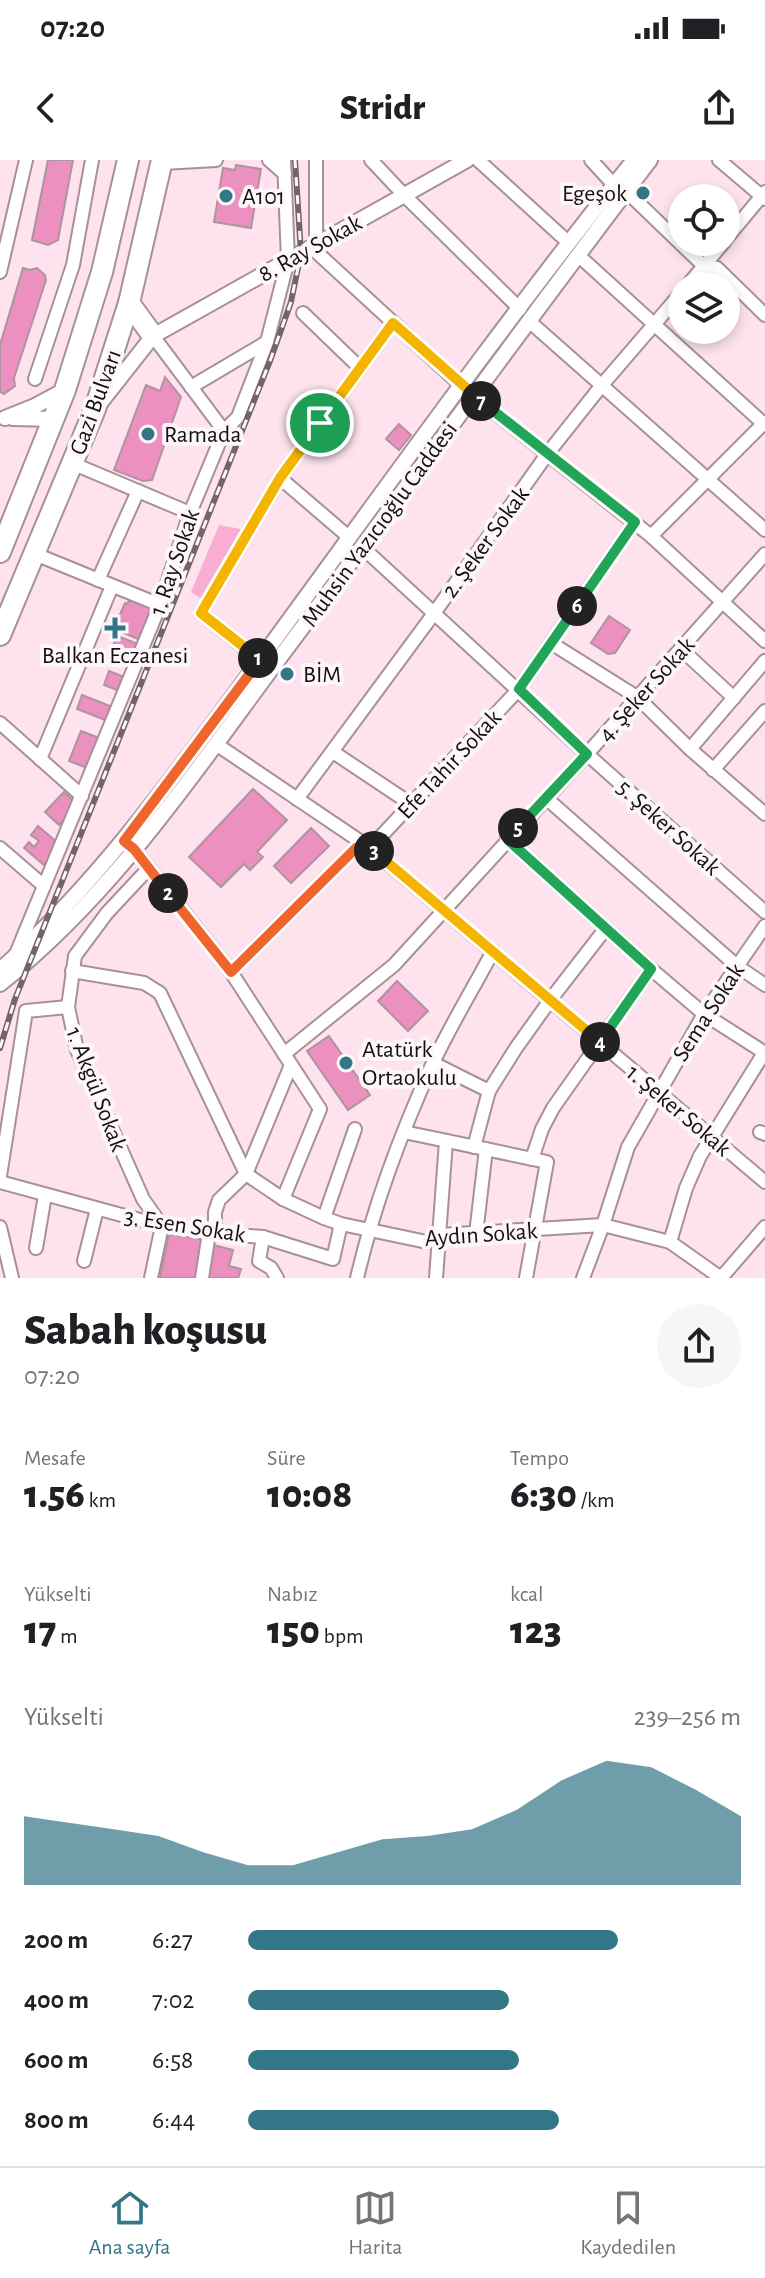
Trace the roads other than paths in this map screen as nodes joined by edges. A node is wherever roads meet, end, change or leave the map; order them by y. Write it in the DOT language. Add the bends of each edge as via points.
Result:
graph roads {
  1 [pos="26,160"];
  2 [pos="92,160"];
  3 [pos="128,160"];
  4 [pos="216,160"];
  5 [pos="269,160"];
  6 [pos="284,160"];
  7 [pos="316,160"];
  8 [pos="371,160"];
  9 [pos="467,160"];
  10 [pos="478,160"];
  11 [pos="591,160"];
  12 [pos="634,160"];
  13 [pos="650,160"];
  14 [pos="719,160"];
  15 [pos="162,161"];
  16 [pos="285,174"];
  17 [pos="620,188"];
  18 [pos="404,195"];
  19 [pos="764,196"];
  20 [pos="740,224"];
  21 [pos="314,246"];
  22 [pos="574,249"];
  23 [pos="712,256"];
  24 [pos="288,260"];
  25 [pos="73,265"];
  26 [pos="704,266"];
  27 [pos="0,272"];
  28 [pos="102,272"];
  29 [pos="699,272"];
  30 [pos="129,303"];
  31 [pos="668,308"];
  32 [pos="303,313"];
  33 [pos="524,315"];
  34 [pos="765,315"];
  35 [pos="393,323"];
  36 [pos="654,324"];
  37 [pos="153,336"];
  38 [pos="267,342"];
  39 [pos="360,368"];
  40 [pos="35,379"];
  41 [pos="104,384"];
  42 [pos="602,385"];
  43 [pos="191,387"];
  44 [pos="65,390"];
  45 [pos="468,391"];
  46 [pos="95,409"];
  47 [pos="2,419"];
  48 [pos="55,419"];
  49 [pos="765,423"];
  50 [pos="224,431"];
  51 [pos="548,453"];
  52 [pos="74,464"];
  53 [pos="280,478"];
  54 [pos="708,479"];
  55 [pos="138,491"];
  56 [pos="190,513"];
  57 [pos="635,522"];
  58 [pos="765,530"];
  59 [pos="651,536"];
  60 [pos="350,538"];
  61 [pos="362,547"];
  62 [pos="0,552"];
  63 [pos="35,554"];
  64 [pos="765,554"];
  65 [pos="98,580"];
  66 [pos="112,586"];
  67 [pos="724,602"];
  68 [pos="160,605"];
  69 [pos="435,612"];
  70 [pos="0,635"];
  71 [pos="765,640"];
  72 [pos="551,643"];
  73 [pos="681,649"];
  74 [pos="260,660"];
  75 [pos="765,661"];
  76 [pos="519,689"];
  77 [pos="637,697"];
  78 [pos="734,698"];
  79 [pos="765,711"];
  80 [pos="0,723"];
  81 [pos="216,744"];
  82 [pos="690,749"];
  83 [pos="333,752"];
  84 [pos="587,754"];
  85 [pos="40,759"];
  86 [pos="713,770"];
  87 [pos="82,796"];
  88 [pos="546,798"];
  89 [pos="297,799"];
  90 [pos="411,804"];
  91 [pos="763,809"];
  92 [pos="508,840"];
  93 [pos="129,845"];
  94 [pos="0,848"];
  95 [pos="370,848"];
  96 [pos="149,868"];
  97 [pos="44,886"];
  98 [pos="443,910"];
  99 [pos="765,912"];
  100 [pos="765,926"];
  101 [pos="606,928"];
  102 [pos="493,951"];
  103 [pos="15,957"];
  104 [pos="737,966"];
  105 [pos="651,969"];
  106 [pos="0,970"];
  107 [pos="72,971"];
  108 [pos="231,972"];
  109 [pos="0,984"];
  110 [pos="765,985"];
  111 [pos="551,999"];
  112 [pos="68,1007"];
  113 [pos="704,1014"];
  114 [pos="600,1043"];
  115 [pos="764,1053"];
  116 [pos="288,1060"];
  117 [pos="433,1063"];
  118 [pos="489,1091"];
  119 [pos="658,1092"];
  120 [pos="355,1129"];
  121 [pos="404,1132"];
  122 [pos="710,1137"];
  123 [pos="446,1141"];
  124 [pos="480,1148"];
  125 [pos="532,1159"];
  126 [pos="246,1174"];
  127 [pos="0,1176"];
  128 [pos="0,1182"];
  129 [pos="765,1182"];
  130 [pos="45,1195"];
  131 [pos="283,1199"];
  132 [pos="97,1209"];
  133 [pos="324,1218"];
  134 [pos="341,1224"];
  135 [pos="603,1225"];
  136 [pos="162,1226"];
  137 [pos="0,1227"];
  138 [pos="368,1229"];
  139 [pos="764,1229"];
  140 [pos="534,1231"];
  141 [pos="209,1233"];
  142 [pos="476,1234"];
  143 [pos="439,1235"];
  144 [pos="263,1237"];
  145 [pos="670,1242"];
  146 [pos="36,1248"];
  147 [pos="84,1261"];
  148 [pos="15,1278"];
  149 [pos="151,1278"];
  150 [pos="202,1278"];
  151 [pos="277,1278"];
  152 [pos="357,1278"];
  153 [pos="436,1278"];
  154 [pos="526,1278"];
  155 [pos="583,1278"];
  156 [pos="721,1278"];
  1 -- 27 [label="street"];
  2 -- 25 [label="street"];
  3 -- 28 [label="highway, Gazi Bulvarı"];
  4 -- 15 [label="street"];
  5 -- 16 [label="street"];
  6 -- 16 [label="street, 1. Ray Sokak"];
  7 -- 21 [label="street"];
  8 -- 18 [label="street"];
  9 -- 18 [label="street, 8. Ray Sokak"];
  10 -- 22 [label="street"];
  11 -- 17 [label="street"];
  12 -- 17 [label="street, Muhsin Yazıcıoğlu Caddesi"];
  13 -- 17 [label="street, Muhsin Yazıcıoğlu Caddesi"];
  14 -- 19 [label="street"];
  15 -- 30 [label="highway, Gazi Bulvarı"];
  16 -- 24 [label="street, 1. Ray Sokak"];
  17 -- 22 [label="street, Muhsin Yazıcıoğlu Caddesi"];
  17 -- 26 [label="street"];
  18 -- 21 [label="street, 8. Ray Sokak"];
  18 -- 33 [label="street"];
  19 -- 20 [label="street"];
  21 -- 24 [label="street, 8. Ray Sokak"];
  21 -- 35 [label="street"];
  22 -- 33 [label="street, Muhsin Yazıcıoğlu Caddesi"];
  22 -- 36 [label="street"];
  23 -- 26 [label="street"];
  24 -- 37 [label="street, 8. Ray Sokak"];
  24 -- 38 [label="street, 1. Ray Sokak"];
  25 -- 28 [label="street"];
  25 -- 40 [label="street"];
  26 -- 29 [label="street"];
  26 -- 34 [label="street" via="717,268"];
  28 -- 44 [label="highway, Gazi Bulvarı"];
  30 -- 37 [label="highway"];
  30 -- 41 [label="highway, Gazi Bulvarı"];
  31 -- 36 [label="street, 2. Şeker Sokak"];
  32 -- 39 [label="street"];
  33 -- 42 [label="street"];
  33 -- 45 [label="street, Muhsin Yazıcıoğlu Caddesi"];
  35 -- 39 [label="street"];
  35 -- 45 [label="street"];
  36 -- 42 [label="street, 2. Şeker Sokak"];
  36 -- 49 [label="street"];
  37 -- 43 [label="street"];
  37 -- 46 [label="street"];
  38 -- 43 [label="street"];
  38 -- 50 [label="street, 1. Ray Sokak" via="238,417"];
  39 -- 53 [label="street"];
  41 -- 44 [label="highway" via="90,370"];
  41 -- 46 [label="highway, Gazi Bulvarı"];
  42 -- 51 [label="street, 2. Şeker Sokak"];
  42 -- 54 [label="street"];
  43 -- 50 [label="street"];
  44 -- 47 [label="street"];
  44 -- 48 [label="highway, Gazi Bulvarı"];
  45 -- 51 [label="street"];
  45 -- 60 [label="street, Muhsin Yazıcıoğlu Caddesi"];
  45 -- 61 [label="street, Muhsin Yazıcıoğlu Caddesi"];
  46 -- 48 [label="highway"];
  46 -- 52 [label="highway, Gazi Bulvarı"];
  47 -- 48 [label="street"];
  48 -- 62 [label="highway, Gazi Bulvarı"];
  49 -- 54 [label="street"];
  50 -- 56 [label="street, 1. Ray Sokak"];
  51 -- 57 [label="street"];
  51 -- 69 [label="street, 2. Şeker Sokak"];
  52 -- 55 [label="street"];
  52 -- 63 [label="highway, Gazi Bulvarı"];
  53 -- 60 [label="street"];
  53 -- 74 [label="street" via="201,613"];
  54 -- 58 [label="street"];
  54 -- 59 [label="street"];
  55 -- 56 [label="street"];
  55 -- 65 [label="street"];
  56 -- 68 [label="street, 1. Ray Sokak"];
  57 -- 59 [label="street"];
  57 -- 72 [label="street, Efe Tahir Sokak"];
  59 -- 67 [label="street"];
  60 -- 74 [label="street, Muhsin Yazıcıoğlu Caddesi"];
  61 -- 69 [label="street, 5. Şeker Sokak"];
  61 -- 81 [label="street, Muhsin Yazıcıoğlu Caddesi"];
  63 -- 65 [label="street"];
  63 -- 70 [label="highway, Gazi Bulvarı"];
  64 -- 67 [label="street, 4. Şeker Sokak"];
  65 -- 66 [label="street"];
  66 -- 68 [label="street"];
  66 -- 85 [label="street"];
  67 -- 71 [label="street"];
  67 -- 73 [label="street, 4. Şeker Sokak"];
  68 -- 87 [label="street, 1. Ray Sokak"];
  69 -- 76 [label="street, 5. Şeker Sokak"];
  69 -- 83 [label="street, 2. Şeker Sokak"];
  72 -- 76 [label="street, Efe Tahir Sokak"];
  72 -- 77 [label="street"];
  73 -- 77 [label="street, 4. Şeker Sokak"];
  73 -- 78 [label="street"];
  74 -- 93 [label="street, Muhsin Yazıcıoğlu Caddesi"];
  75 -- 78 [label="street"];
  76 -- 84 [label="street, 5. Şeker Sokak"];
  76 -- 90 [label="street, Efe Tahir Sokak"];
  77 -- 82 [label="street"];
  77 -- 84 [label="street, 4. Şeker Sokak"];
  78 -- 82 [label="street"];
  79 -- 86 [label="street"];
  80 -- 85 [label="street"];
  81 -- 89 [label="street, 1. Şeker Sokak"];
  81 -- 93 [label="street, Muhsin Yazıcıoğlu Caddesi"];
  82 -- 86 [label="street"];
  83 -- 89 [label="street, 2. Şeker Sokak"];
  83 -- 90 [label="street"];
  84 -- 88 [label="street, 4. Şeker Sokak"];
  84 -- 99 [label="street, 5. Şeker Sokak"];
  85 -- 87 [label="street"];
  86 -- 91 [label="street"];
  87 -- 97 [label="street, 1. Ray Sokak"];
  88 -- 92 [label="street, 4. Şeker Sokak"];
  88 -- 104 [label="street"];
  89 -- 95 [label="street, 1. Şeker Sokak"];
  90 -- 95 [label="street, Efe Tahir Sokak"];
  92 -- 98 [label="street, 4. Şeker Sokak"];
  92 -- 101 [label="street"];
  93 -- 96 [label="street"];
  93 -- 103 [label="street, Muhsin Yazıcıoğlu Caddesi"];
  93 -- 109 [label="street, Muhsin Yazıcıoğlu Caddesi" via="71,922"];
  94 -- 97 [label="street"];
  95 -- 98 [label="street, 1. Şeker Sokak"];
  95 -- 108 [label="street, Efe Tahir Sokak" via="356,848"];
  96 -- 107 [label="street, 1. Akgül Sokak" via="83,945"];
  96 -- 108 [label="street"];
  97 -- 103 [label="street, 1. Ray Sokak"];
  98 -- 102 [label="street, 1. Şeker Sokak"];
  98 -- 116 [label="street, 4. Şeker Sokak" via="394,965"];
  100 -- 104 [label="street, Sema Sokak"];
  101 -- 105 [label="street"];
  101 -- 111 [label="street"];
  102 -- 111 [label="street, 1. Şeker Sokak"];
  102 -- 117 [label="street"];
  103 -- 106 [label="street, Muhsin Yazıcıoğlu Caddesi"];
  104 -- 110 [label="street"];
  104 -- 113 [label="street, Sema Sokak"];
  105 -- 113 [label="street"];
  105 -- 114 [label="street"];
  107 -- 112 [label="street, 1. Akgül Sokak"];
  107 -- 126 [label="street" via="144,983 160,993"];
  108 -- 116 [label="street"];
  111 -- 114 [label="street, 1. Şeker Sokak"];
  111 -- 118 [label="street"];
  112 -- 127 [label="street" via="26,1011"];
  112 -- 136 [label="street, 1. Akgül Sokak" via="77,1050 143,1199"];
  113 -- 115 [label="street"];
  113 -- 119 [label="street, Sema Sokak"];
  114 -- 119 [label="street, 1. Şeker Sokak"];
  114 -- 125 [label="street" via="553,1108"];
  115 -- 122 [label="street"];
  116 -- 126 [label="street"];
  116 -- 131 [label="street" via="320,1109"];
  117 -- 118 [label="street"];
  117 -- 121 [label="street"];
  118 -- 124 [label="street"];
  119 -- 122 [label="street, 1. Şeker Sokak"];
  119 -- 135 [label="street, Sema Sokak" via="628,1147"];
  120 -- 133 [label="street"];
  121 -- 123 [label="street"];
  121 -- 138 [label="street"];
  122 -- 129 [label="street, 1. Şeker Sokak"];
  122 -- 145 [label="street" via="686,1188"];
  123 -- 124 [label="street"];
  123 -- 143 [label="street"];
  124 -- 125 [label="street"];
  124 -- 142 [label="street"];
  125 -- 140 [label="street" via="547,1162"];
  126 -- 131 [label="street, Aydın Sokak"];
  126 -- 141 [label="street" via="219,1200"];
  128 -- 130 [label="street, 3. Esen Sokak"];
  130 -- 132 [label="street, 3. Esen Sokak"];
  130 -- 146 [label="street"];
  131 -- 133 [label="street, Aydın Sokak"];
  132 -- 136 [label="street, 3. Esen Sokak"];
  132 -- 147 [label="street"];
  133 -- 134 [label="street, Aydın Sokak"];
  134 -- 138 [label="street, Aydın Sokak"];
  134 -- 144 [label="street, 3. Esen Sokak" via="333,1259"];
  135 -- 140 [label="street, Aydın Sokak"];
  135 -- 145 [label="street, Aydın Sokak"];
  135 -- 155 [label="street, Sema Sokak"];
  136 -- 141 [label="street, 3. Esen Sokak"];
  136 -- 149 [label="street"];
  137 -- 148 [label="street"];
  138 -- 143 [label="street, Aydın Sokak" via="427,1242"];
  138 -- 152 [label="street"];
  139 -- 156 [label="street"];
  140 -- 142 [label="street, Aydın Sokak"];
  140 -- 154 [label="street"];
  141 -- 144 [label="street, 3. Esen Sokak"];
  141 -- 150 [label="street"];
  142 -- 143 [label="street, Aydın Sokak"];
  143 -- 153 [label="street"];
  144 -- 151 [label="street" via="259,1261"];
  145 -- 156 [label="street, Aydın Sokak"];
}
